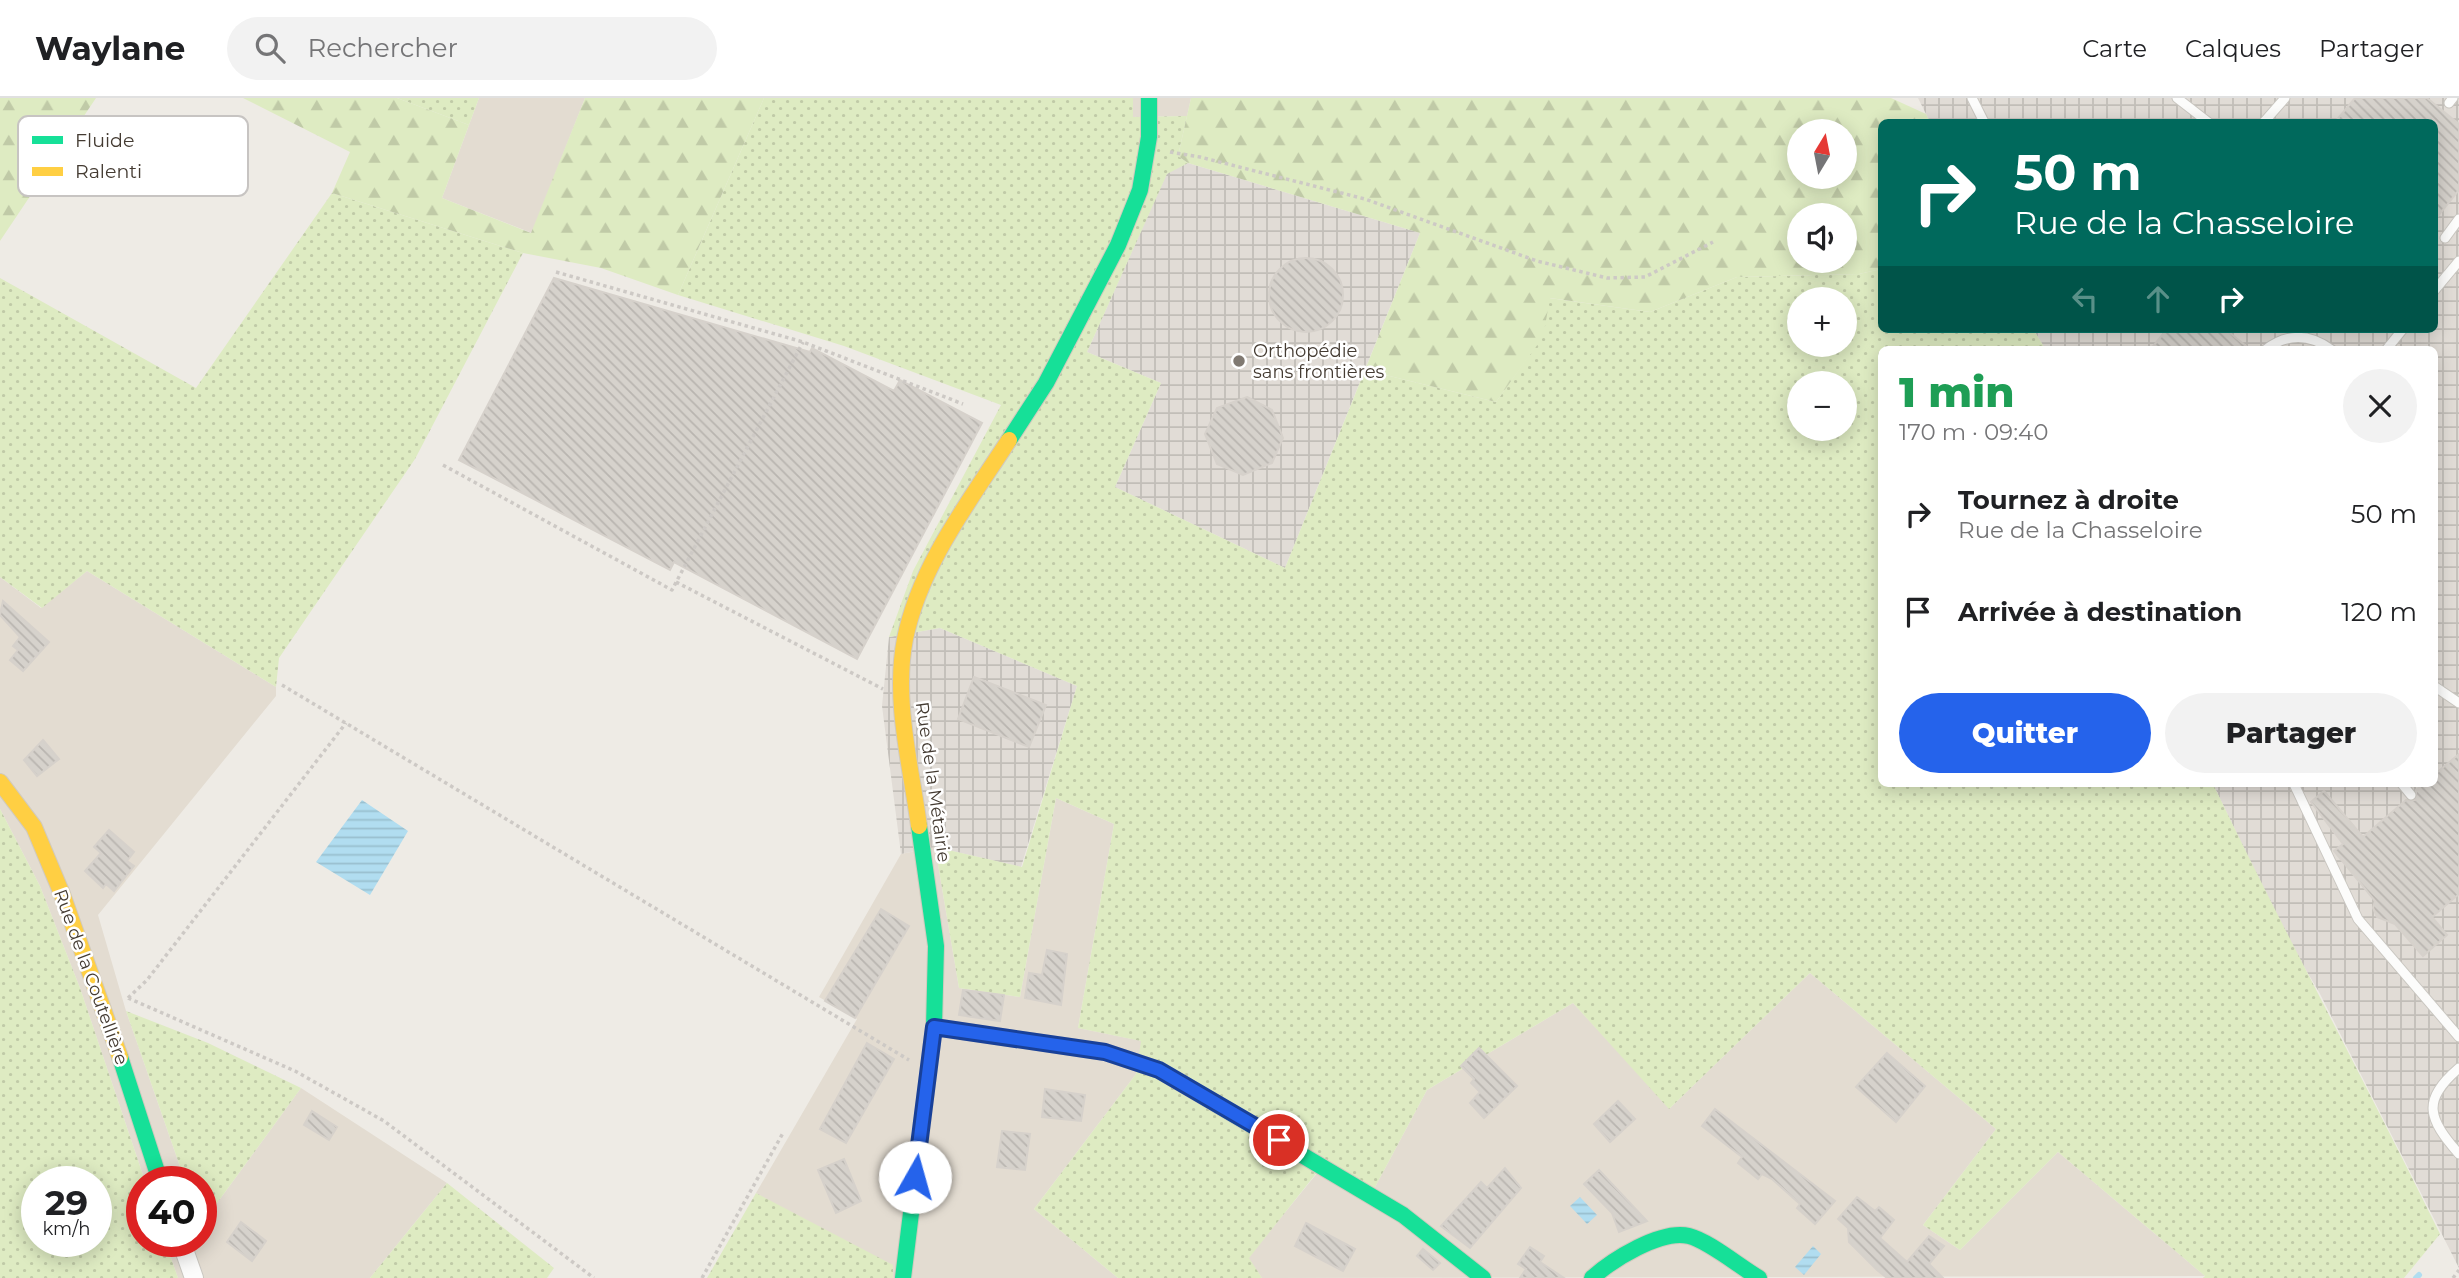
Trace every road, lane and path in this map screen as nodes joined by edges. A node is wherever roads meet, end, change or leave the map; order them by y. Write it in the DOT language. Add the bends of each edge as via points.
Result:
graph roads {
  1 [pos="1149,98"];
  2 [pos="1972,98"];
  3 [pos="2177,98"];
  4 [pos="2285,98"];
  5 [pos="1982,119"];
  6 [pos="2204,119"];
  7 [pos="2267,119"];
  8 [pos="1146,150"];
  9 [pos="2459,219"];
  10 [pos="2445,238"];
  11 [pos="1713,242"];
  12 [pos="2459,261"];
  13 [pos="556,272"];
  14 [pos="2438,286"];
  15 [pos="803,342"];
  16 [pos="2269,346"];
  17 [pos="2325,346"];
  18 [pos="963,404"];
  19 [pos="443,465"];
  20 [pos="677,582"];
  21 [pos="282,685"];
  22 [pos="902,689"];
  23 [pos="2438,689"];
  24 [pos="2459,703"];
  25 [pos="346,723"];
  26 [pos="0,782"];
  27 [pos="2295,787"];
  28 [pos="2404,787"];
  29 [pos="2411,795"];
  30 [pos="934,1027"];
  31 [pos="2459,1037"];
  32 [pos="2459,1068"];
  33 [pos="929,1072"];
  34 [pos="783,1133"];
  35 [pos="2459,1154"];
  36 [pos="155,1166"];
  37 [pos="187,1257"];
  38 [pos="2459,1270"];
  39 [pos="194,1278"];
  40 [pos="594,1278"];
  41 [pos="702,1278"];
  42 [pos="903,1278"];
  43 [pos="1483,1278"];
  44 [pos="1591,1278"];
  45 [pos="1759,1278"];
  46 [pos="2453,1278"];
  1 -- 8 [label="street, Rue de la Métairie"];
  2 -- 5 [label="lane"];
  3 -- 6 [label="lane"];
  4 -- 7 [label="lane"];
  8 -- 11 [label="path" via="1200,156 1364,199 1537,261 1606,278 1645,277"];
  8 -- 22 [label="street, Rue de la Métairie" via="1140,190 1118,246 1046,383 924,579 905,640"];
  9 -- 10 [label="lane"];
  12 -- 14 [label="lane"];
  13 -- 15 [label="path"];
  15 -- 18 [label="path"];
  15 -- 20 [label="path"];
  16 -- 17 [label="lane" via="2294,336"];
  19 -- 20 [label="path" via="672,590"];
  20 -- 22 [label="path" via="879,689"];
  21 -- 25 [label="path"];
  22 -- 30 [label="street, Rue de la Métairie" via="936,946"];
  23 -- 24 [label="lane"];
  25 -- 33 [label="path"];
  25 -- 40 [label="path" via="147,980 128,998 295,1071 384,1121"];
  26 -- 36 [label="street, Rue de la Coutellière" via="34,827 62,894"];
  27 -- 31 [label="lane" via="2358,919"];
  28 -- 29 [label="lane"];
  30 -- 33 [label="street, Rue de la Métairie"];
  30 -- 43 [label="street" via="1093,1049 1159,1070 1403,1215"];
  32 -- 35 [label="lane" via="2432,1099 2432,1111"];
  33 -- 42 [label="street, Rue de la Métairie"];
  34 -- 41 [label="path"];
  37 -- 39 [label="street"];
  38 -- 46 [label="path"];
  44 -- 45 [label="street" via="1611,1261 1672,1234 1690,1236"];
}
